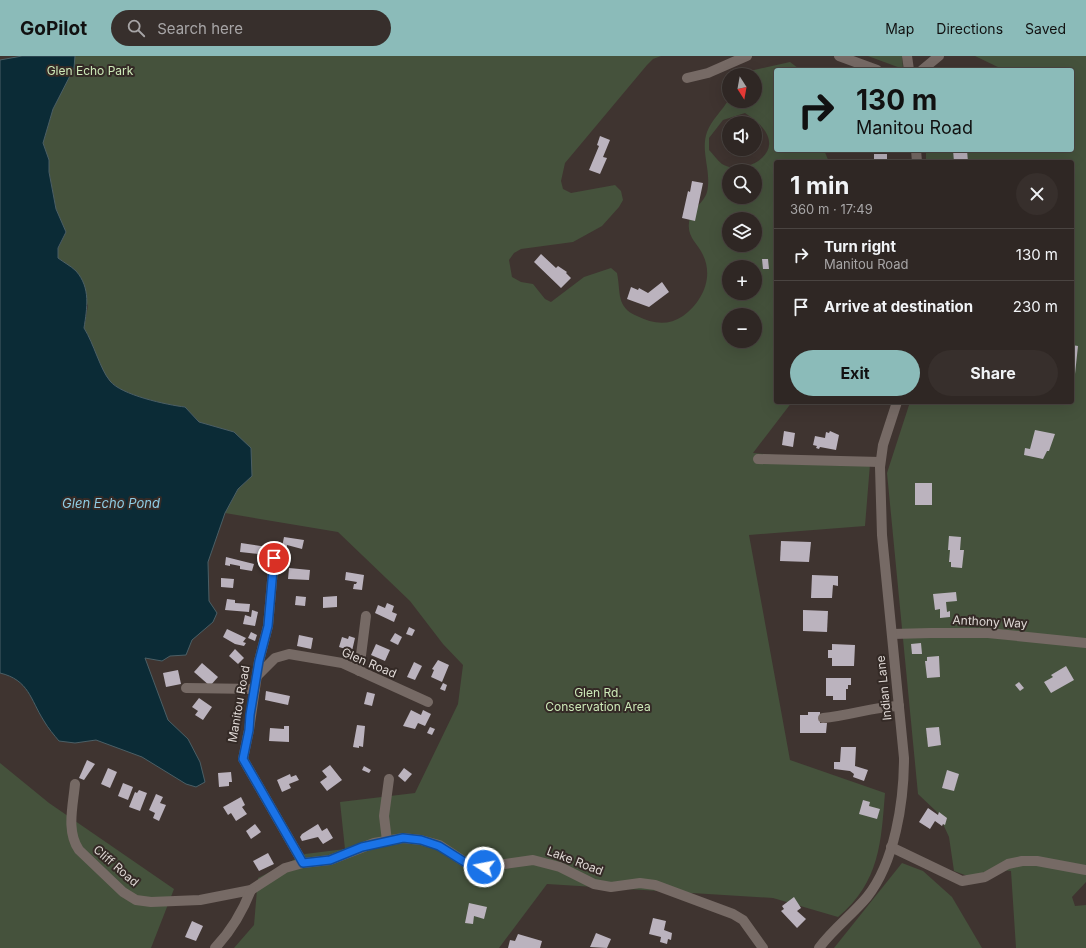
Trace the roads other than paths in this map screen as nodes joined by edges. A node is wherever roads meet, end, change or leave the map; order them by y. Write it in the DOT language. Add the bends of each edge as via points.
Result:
graph roads {
  1 [pos="747,56"];
  2 [pos="839,56"];
  3 [pos="907,56"];
  4 [pos="939,56"];
  5 [pos="872,68"];
  6 [pos="909,68"];
  7 [pos="924,68"];
  8 [pos="687,78"];
  9 [pos="897,404"];
  10 [pos="758,459"];
  11 [pos="880,462"];
  12 [pos="274,558"];
  13 [pos="366,616"];
  14 [pos="892,634"];
  15 [pos="1086,642"];
  16 [pos="359,672"];
  17 [pos="257,676"];
  18 [pos="186,688"];
  19 [pos="255,689"];
  20 [pos="428,702"];
  21 [pos="899,706"];
  22 [pos="823,718"];
  23 [pos="389,779"];
  24 [pos="75,784"];
  25 [pos="387,841"];
  26 [pos="891,847"];
  27 [pos="303,863"];
  28 [pos="1086,870"];
  29 [pos="251,890"];
  30 [pos="215,948"];
  31 [pos="763,948"];
  32 [pos="819,948"];
  1 -- 8 [label="street" via="708,73"];
  2 -- 5 [label="street"];
  3 -- 6 [label="street"];
  4 -- 7 [label="street"];
  9 -- 11 [label="street, Indian Lane" via="888,428"];
  10 -- 11 [label="street"];
  11 -- 14 [label="street, Indian Lane" via="882,535"];
  12 -- 17 [label="street, Manitou Road" via="268,626"];
  13 -- 16 [label="street"];
  14 -- 15 [label="street, Anthony Way" via="988,633"];
  14 -- 21 [label="street, Indian Lane"];
  16 -- 17 [label="street, Glen Road" via="342,663 289,654 276,658"];
  16 -- 20 [label="street, Glen Road"];
  17 -- 19 [label="street, Manitou Road"];
  18 -- 19 [label="street"];
  19 -- 27 [label="street, Manitou Road" via="243,759"];
  21 -- 22 [label="street" via="878,707 841,717"];
  21 -- 26 [label="street, Indian Lane" via="904,776"];
  23 -- 25 [label="street" via="384,816"];
  24 -- 29 [label="street, Cliff Road" via="71,827 75,844 128,896 143,901 159,902 200,900"];
  25 -- 27 [label="street, Lake Road" via="362,847 330,860"];
  25 -- 31 [label="street, Lake Road" via="403,838 421,840 439,846 471,866 484,867 533,860 560,867 594,884 611,887 640,883 655,884 733,914 743,920"];
  26 -- 28 [label="street" via="962,882 982,879 1008,864 1022,861 1037,861"];
  26 -- 32 [label="street, Indian Lane" via="882,873 872,891"];
  27 -- 29 [label="street, Lake Road" via="285,868"];
  29 -- 30 [label="street" via="241,915 229,934"];
}
